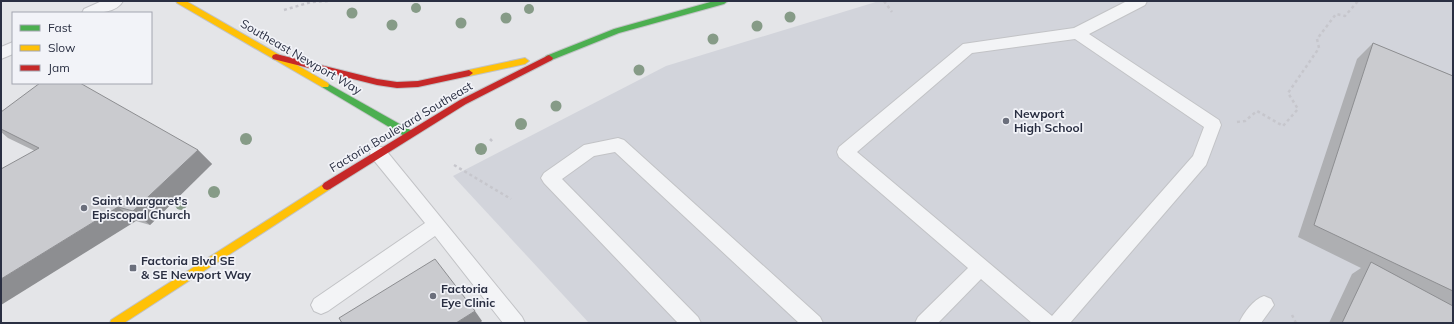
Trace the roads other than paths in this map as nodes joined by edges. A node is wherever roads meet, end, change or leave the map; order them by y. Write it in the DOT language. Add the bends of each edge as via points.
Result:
graph roads {
  1 [pos="116,1"];
  2 [pos="180,1"];
  3 [pos="724,1"];
  4 [pos="1140,1"];
  5 [pos="91,12"];
  6 [pos="1077,34"];
  7 [pos="12,48"];
  8 [pos="1,53"];
  9 [pos="555,54"];
  10 [pos="276,57"];
  11 [pos="409,134"];
  12 [pos="378,153"];
  13 [pos="437,225"];
  14 [pos="980,268"];
  15 [pos="321,305"];
  16 [pos="1264,305"];
  17 [pos="115,323"];
  18 [pos="515,323"];
  19 [pos="691,323"];
  20 [pos="813,323"];
  21 [pos="926,323"];
  22 [pos="1046,323"];
  23 [pos="1058,323"];
  24 [pos="1249,323"];
  1 -- 5 [label="lane"];
  2 -- 10 [label="main road, Southeast Newport Way"];
  3 -- 9 [label="main road, Factoria Boulevard Southeast" via="613,32"];
  4 -- 6 [label="lane"];
  6 -- 14 [label="lane" via="968,48 845,152"];
  6 -- 23 [label="lane" via="1213,125 1200,160"];
  7 -- 8 [label="lane"];
  9 -- 10 [label="main road" via="418,84 397,85"];
  9 -- 11 [label="main road, Factoria Boulevard Southeast"];
  10 -- 11 [label="main road, Southeast Newport Way"];
  11 -- 12 [label="main road, Factoria Boulevard Southeast"];
  12 -- 13 [label="lane"];
  12 -- 17 [label="main road, Factoria Boulevard Southeast"];
  13 -- 15 [label="lane"];
  13 -- 18 [label="lane"];
  14 -- 21 [label="lane"];
  14 -- 22 [label="lane"];
  16 -- 24 [label="lane"];
  19 -- 20 [label="lane" via="550,178 590,150 618,145"];
}
